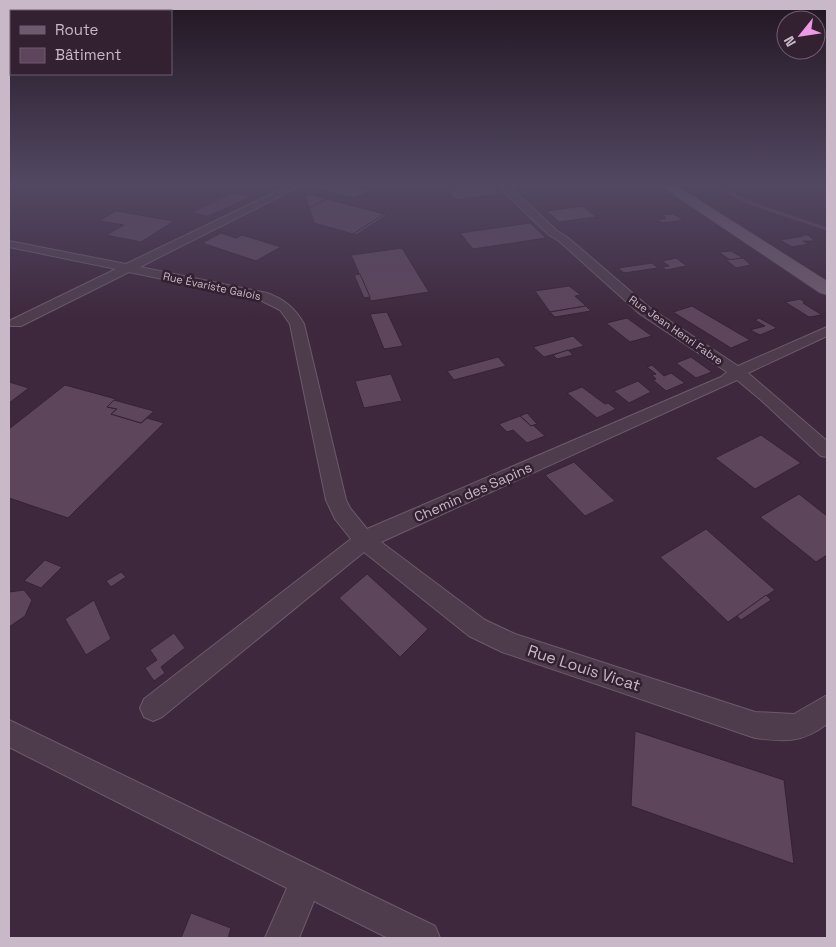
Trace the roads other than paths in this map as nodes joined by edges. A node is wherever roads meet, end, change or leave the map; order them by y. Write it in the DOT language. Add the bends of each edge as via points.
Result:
graph roads {
  1 [pos="204,230"];
  2 [pos="550,230"];
  3 [pos="736,230"];
  4 [pos="9,244"];
  5 [pos="127,268"];
  6 [pos="827,289"];
  7 [pos="16,323"];
  8 [pos="827,331"];
  9 [pos="737,372"];
  10 [pos="827,452"];
  11 [pos="364,540"];
  12 [pos="153,708"];
  13 [pos="827,708"];
  14 [pos="9,733"];
  15 [pos="306,882"];
  16 [pos="282,938"];
  17 [pos="423,938"];
  1 -- 5 [label="street"];
  2 -- 9 [label="street, Rue Jean Henri Fabre" via="645,311"];
  3 -- 6 [label="main road"];
  4 -- 5 [label="street, Rue Évariste Galois"];
  5 -- 7 [label="street"];
  5 -- 11 [label="street, Rue Évariste Galois" via="255,294 288,308 298,324 336,500 342,513"];
  8 -- 9 [label="street, Chemin des Sapins"];
  9 -- 10 [label="street"];
  9 -- 11 [label="street, Chemin des Sapins" via="727,380"];
  11 -- 12 [label="street, Chemin des Sapins"];
  11 -- 13 [label="street, Rue Louis Vicat" via="477,628 511,644 755,725 783,729 806,725"];
  14 -- 15 [label="street"];
  15 -- 16 [label="street"];
  15 -- 17 [label="street"];
}
